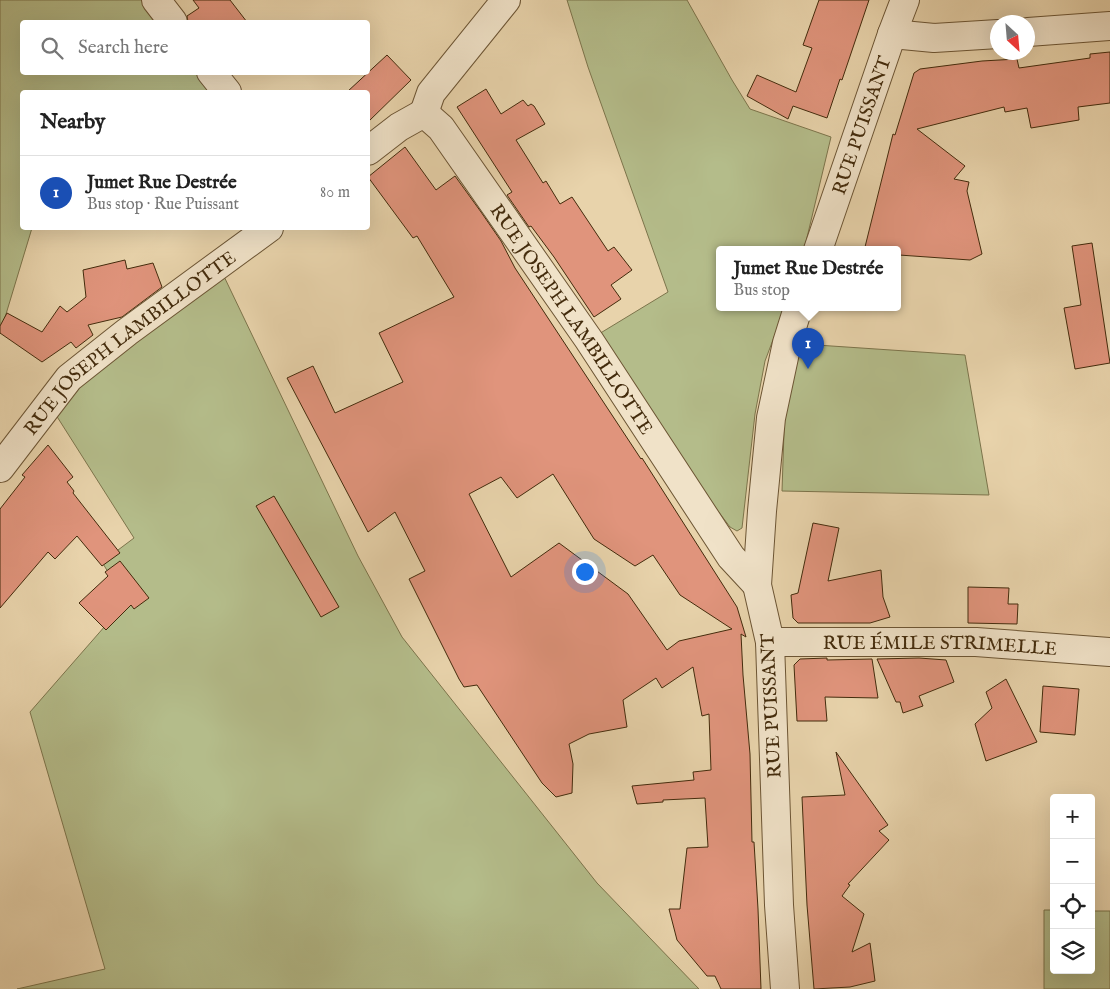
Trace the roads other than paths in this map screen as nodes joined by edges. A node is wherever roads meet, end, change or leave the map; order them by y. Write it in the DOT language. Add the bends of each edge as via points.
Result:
graph roads {
  1 [pos="156,0"];
  2 [pos="506,0"];
  3 [pos="905,0"];
  4 [pos="171,20"];
  5 [pos="1110,26"];
  6 [pos="1035,31"];
  7 [pos="892,34"];
  8 [pos="990,34"];
  9 [pos="214,75"];
  10 [pos="226,90"];
  11 [pos="424,113"];
  12 [pos="370,149"];
  13 [pos="266,230"];
  14 [pos="819,246"];
  15 [pos="797,311"];
  16 [pos="0,468"];
  17 [pos="757,584"];
  18 [pos="770,642"];
  19 [pos="1110,652"];
  20 [pos="785,989"];
  1 -- 4 [label="street"];
  2 -- 11 [label="street" via="431,93"];
  3 -- 7 [label="street, RUE PUISSANT"];
  5 -- 6 [label="street"];
  7 -- 8 [label="street" via="934,38"];
  7 -- 14 [label="street, RUE PUISSANT"];
  9 -- 10 [label="street"];
  11 -- 12 [label="street"];
  11 -- 17 [label="street, RUE JOSEPH LAMBILLOTTE" via="441,128 512,228 731,557"];
  13 -- 16 [label="street, RUE JOSEPH LAMBILLOTTE" via="69,378"];
  15 -- 17 [label="street, RUE PUISSANT" via="786,343 772,418"];
  17 -- 18 [label="street, RUE PUISSANT"];
  18 -- 19 [label="street, RUE ÉMILE STRIMELLE" via="976,642"];
  18 -- 20 [label="street, RUE PUISSANT"];
}
